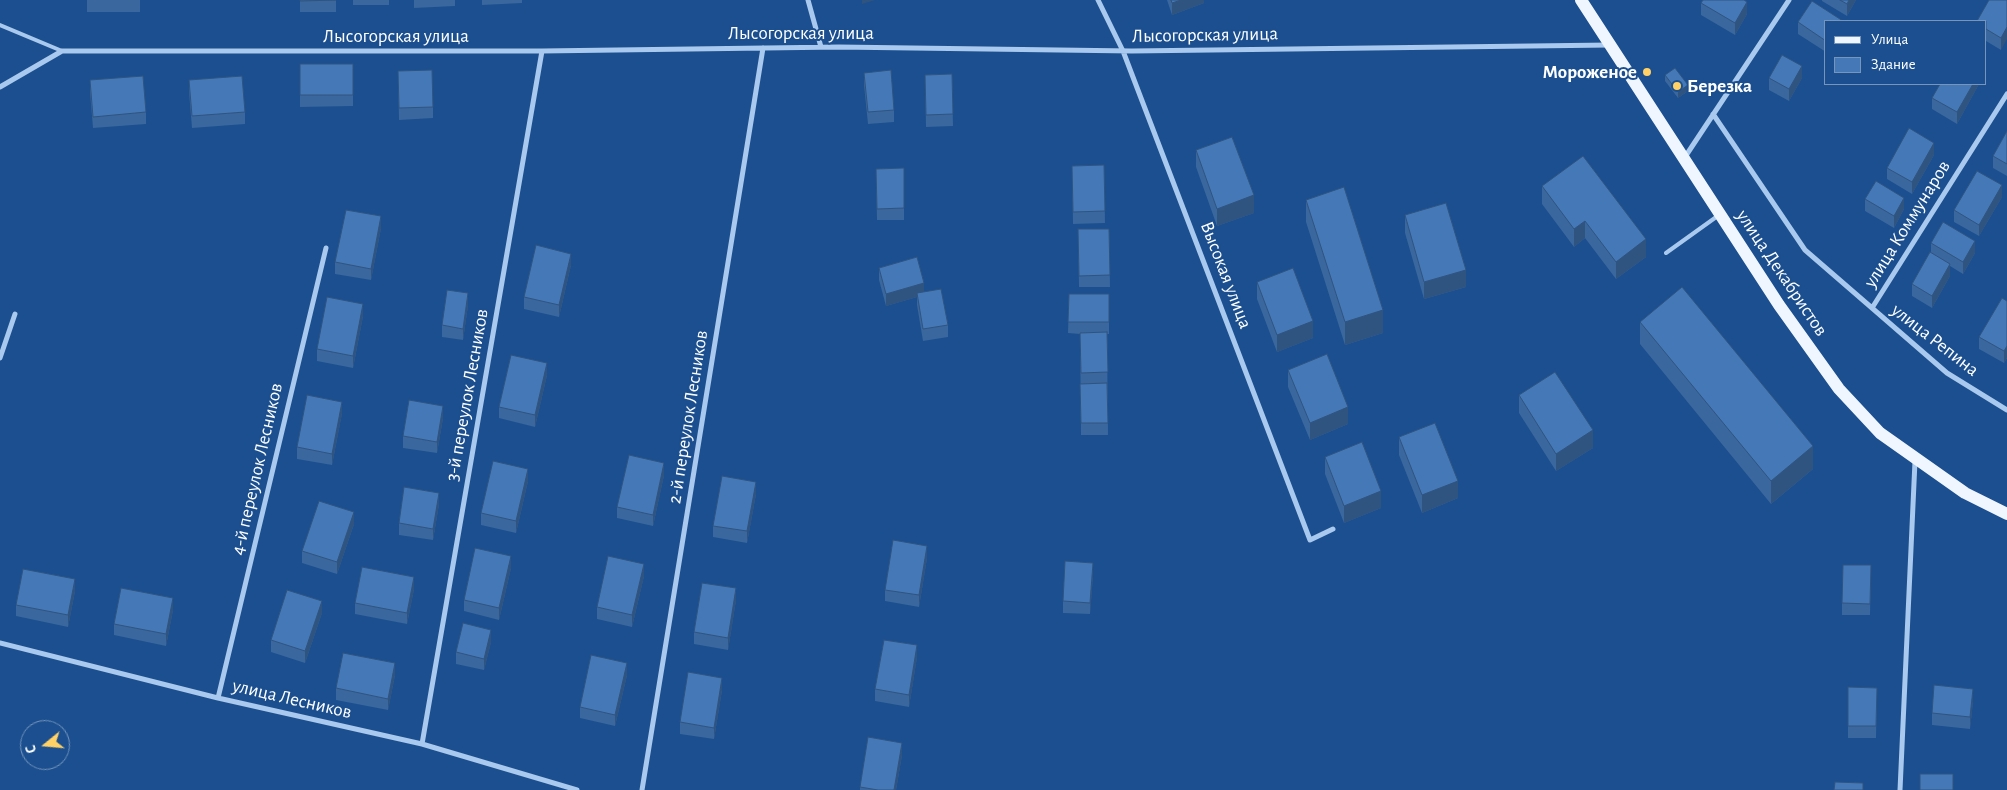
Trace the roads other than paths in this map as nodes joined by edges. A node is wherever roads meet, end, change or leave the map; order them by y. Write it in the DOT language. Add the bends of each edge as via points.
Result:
graph roads {
  1 [pos="808,0"];
  2 [pos="1098,0"];
  3 [pos="1581,0"];
  4 [pos="1789,0"];
  5 [pos="0,25"];
  6 [pos="1611,45"];
  7 [pos="821,47"];
  8 [pos="763,48"];
  9 [pos="542,51"];
  10 [pos="1123,51"];
  11 [pos="62,52"];
  12 [pos="0,88"];
  13 [pos="2007,94"];
  14 [pos="1713,114"];
  15 [pos="1684,160"];
  16 [pos="1720,214"];
  17 [pos="326,248"];
  18 [pos="1666,253"];
  19 [pos="1872,308"];
  20 [pos="14,314"];
  21 [pos="0,358"];
  22 [pos="2007,410"];
  23 [pos="1915,458"];
  24 [pos="2007,514"];
  25 [pos="1333,529"];
  26 [pos="0,643"];
  27 [pos="218,698"];
  28 [pos="422,744"];
  29 [pos="577,790"];
  30 [pos="642,790"];
  31 [pos="1900,790"];
  1 -- 7 [label="street"];
  2 -- 10 [label="street, Высокая улица"];
  3 -- 6 [label="main road, улица Декабристов"];
  4 -- 14 [label="street"];
  5 -- 11 [label="lane"];
  6 -- 10 [label="street, Лысогорская улица"];
  6 -- 15 [label="main road, улица Декабристов"];
  7 -- 8 [label="street, Лысогорская улица"];
  7 -- 10 [label="street, Лысогорская улица"];
  8 -- 9 [label="street, Лысогорская улица"];
  8 -- 30 [label="street, 2-й переулок Лесников"];
  9 -- 11 [label="street, Лысогорская улица"];
  9 -- 28 [label="street, 3-й переулок Лесников"];
  10 -- 25 [label="street, Высокая улица" via="1310,540"];
  11 -- 12 [label="street"];
  13 -- 19 [label="street, улица Коммунаров"];
  14 -- 15 [label="street"];
  14 -- 19 [label="street, улица Коммунаров" via="1805,250"];
  15 -- 16 [label="main road, улица Декабристов"];
  16 -- 18 [label="lane"];
  16 -- 23 [label="main road, улица Декабристов" via="1839,389 1880,433"];
  17 -- 27 [label="street, 4-й переулок Лесников"];
  19 -- 22 [label="street, улица Репина" via="1947,373"];
  20 -- 21 [label="street"];
  23 -- 24 [label="main road, улица Декабристов" via="1965,493"];
  23 -- 31 [label="street"];
  26 -- 27 [label="street, улица Лесников"];
  27 -- 28 [label="street, улица Лесников"];
  28 -- 29 [label="street, улица Лесников"];
}
